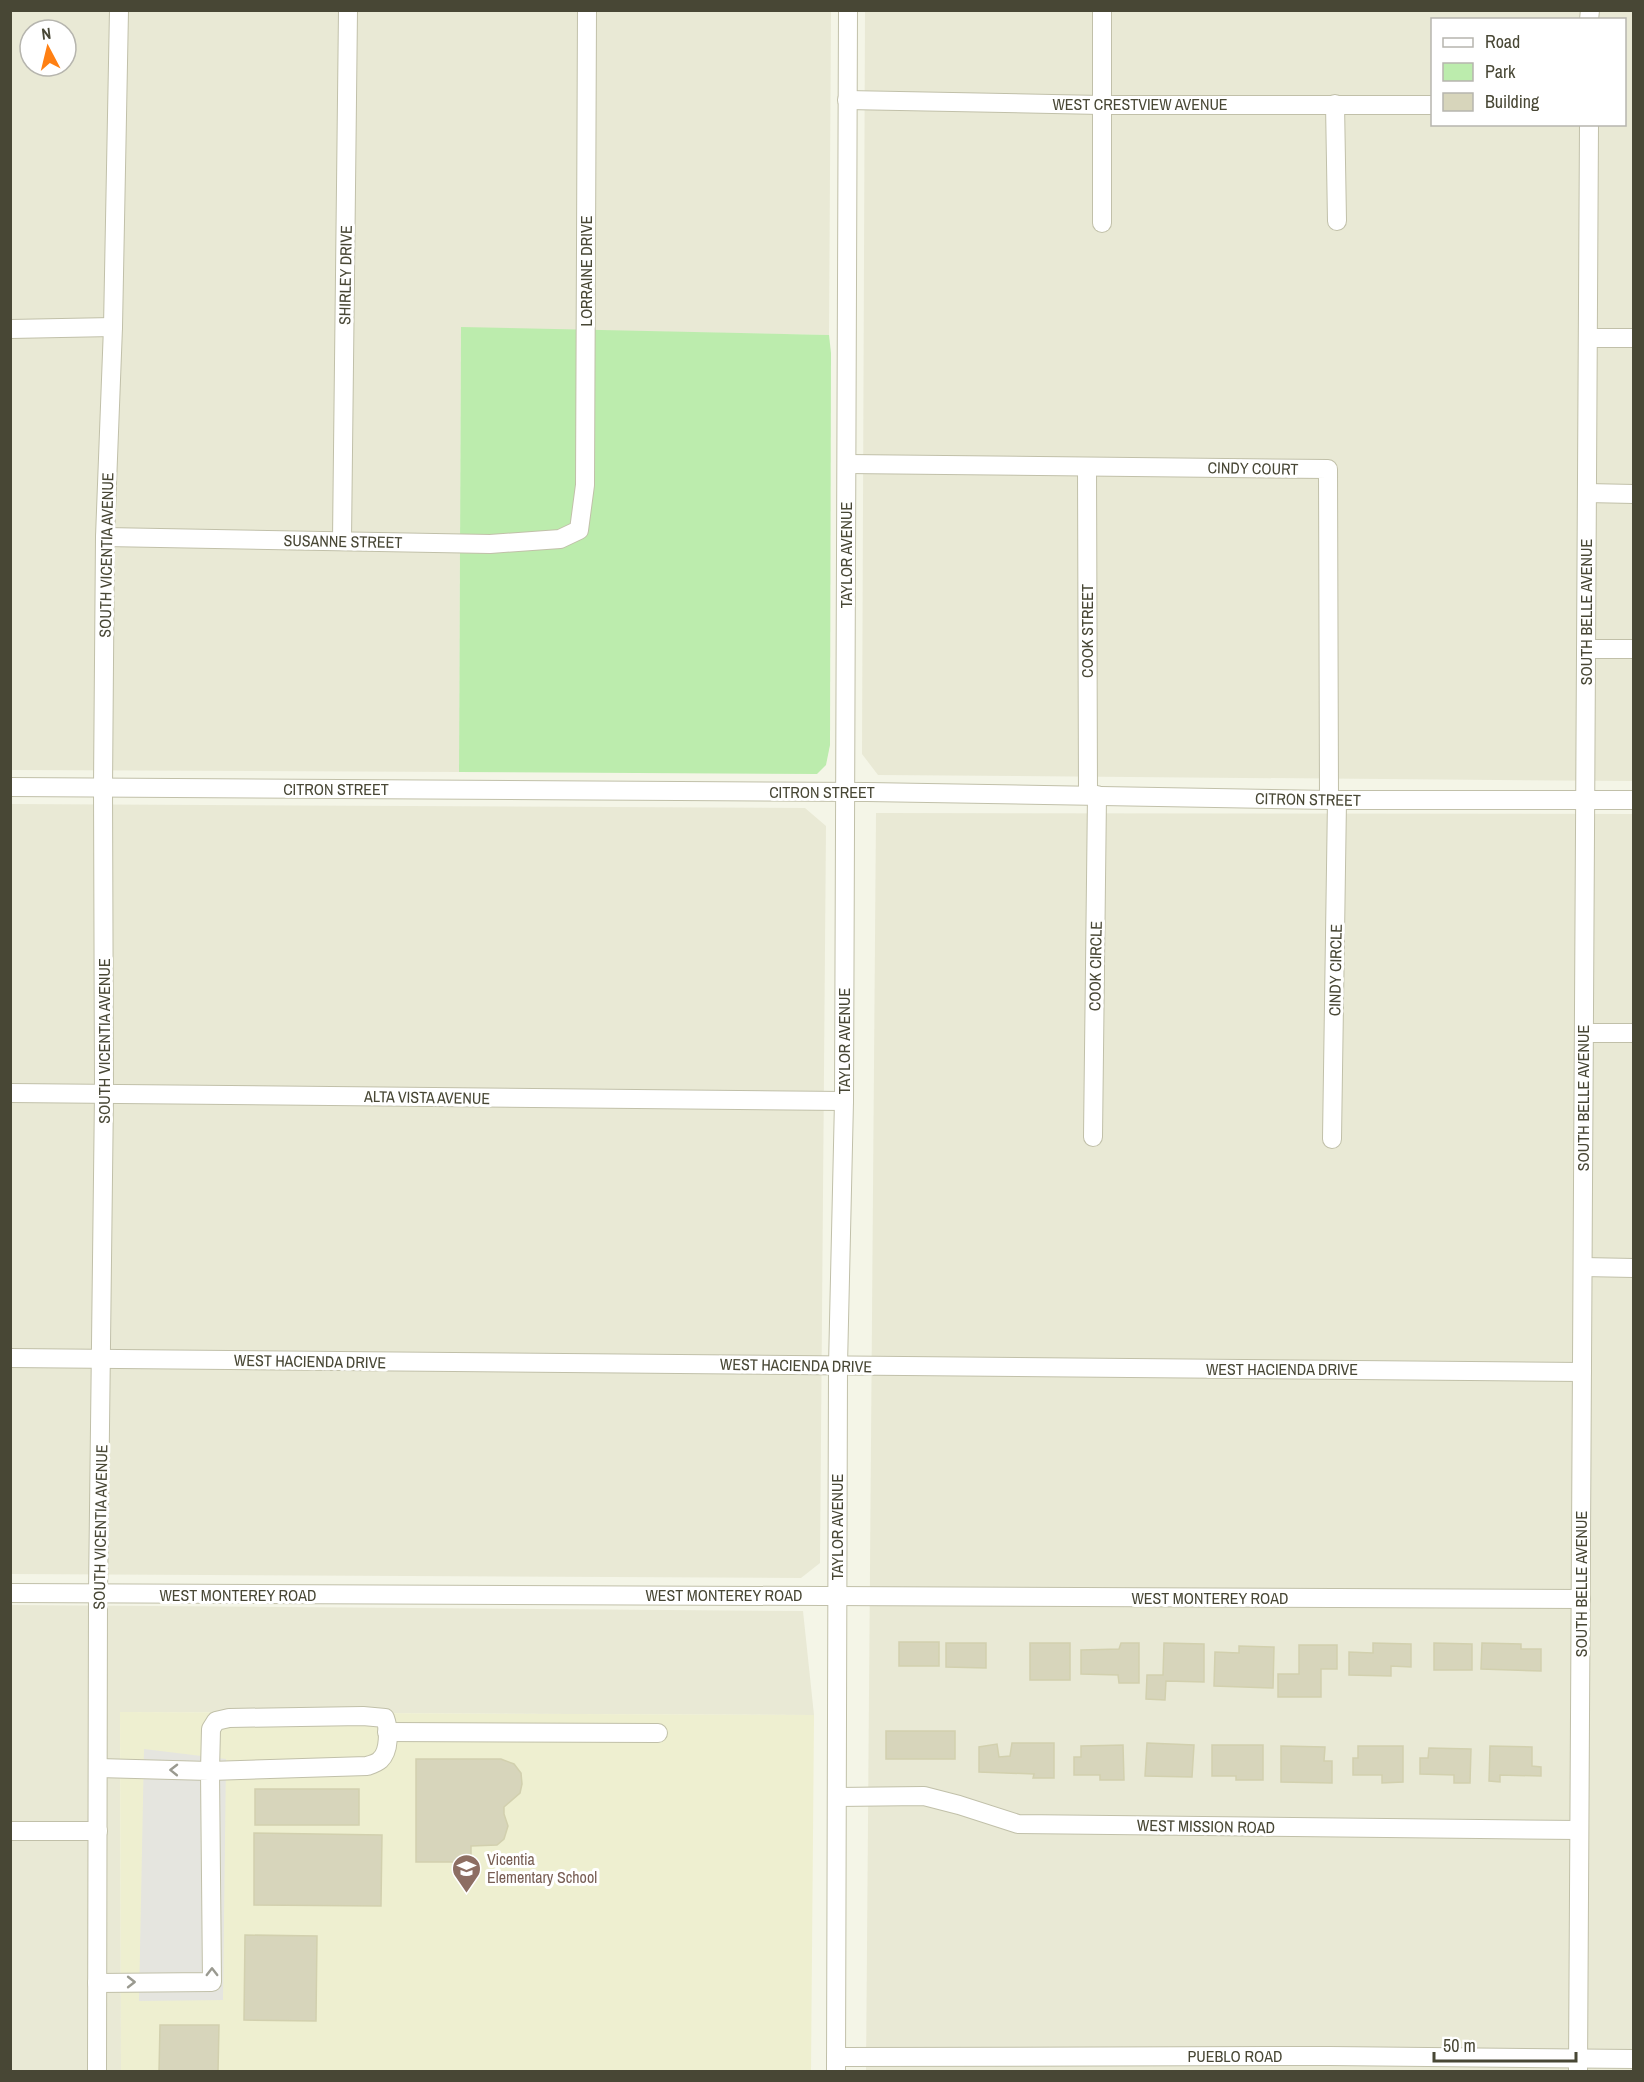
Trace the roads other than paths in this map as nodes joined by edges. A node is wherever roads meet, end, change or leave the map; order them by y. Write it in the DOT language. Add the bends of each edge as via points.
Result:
graph roads {
  1 [pos="119,10"];
  2 [pos="348,10"];
  3 [pos="587,10"];
  4 [pos="848,10"];
  5 [pos="1102,10"];
  6 [pos="847,100"];
  7 [pos="1335,104"];
  8 [pos="1101,105"];
  9 [pos="1431,105"];
  10 [pos="1589,126"];
  11 [pos="1336,221"];
  12 [pos="1102,223"];
  13 [pos="113,327"];
  14 [pos="10,329"];
  15 [pos="1588,338"];
  16 [pos="1634,338"];
  17 [pos="847,464"];
  18 [pos="1087,466"];
  19 [pos="1587,494"];
  20 [pos="1634,494"];
  21 [pos="579,530"];
  22 [pos="105,537"];
  23 [pos="342,540"];
  24 [pos="1586,649"];
  25 [pos="1634,649"];
  26 [pos="10,787"];
  27 [pos="103,787"];
  28 [pos="846,792"];
  29 [pos="1093,795"];
  30 [pos="1333,800"];
  31 [pos="1585,800"];
  32 [pos="1634,800"];
  33 [pos="1584,1033"];
  34 [pos="1634,1033"];
  35 [pos="10,1093"];
  36 [pos="104,1094"];
  37 [pos="844,1101"];
  38 [pos="1093,1137"];
  39 [pos="1332,1139"];
  40 [pos="1583,1267"];
  41 [pos="1634,1268"];
  42 [pos="10,1358"];
  43 [pos="102,1359"];
  44 [pos="838,1366"];
  45 [pos="1582,1372"];
  46 [pos="10,1593"];
  47 [pos="99,1594"];
  48 [pos="837,1596"];
  49 [pos="1581,1599"];
  50 [pos="387,1732"];
  51 [pos="658,1733"];
  52 [pos="98,1768"];
  53 [pos="210,1771"];
  54 [pos="837,1797"];
  55 [pos="1579,1830"];
  56 [pos="10,1831"];
  57 [pos="98,1831"];
  58 [pos="97,1983"];
  59 [pos="1634,2059"];
  60 [pos="836,2064"];
  61 [pos="1085,2064"];
  62 [pos="1330,2064"];
  63 [pos="1578,2065"];
  64 [pos="97,2072"];
  1 -- 13 [label="street, SOUTH VICENTIA AVENUE"];
  2 -- 23 [label="street, SHIRLEY DRIVE"];
  3 -- 21 [label="street, LORRAINE DRIVE" via="585,485"];
  4 -- 6 [label="street, TAYLOR AVENUE"];
  5 -- 8 [label="street"];
  6 -- 8 [label="street, WEST CRESTVIEW AVENUE"];
  6 -- 17 [label="street, TAYLOR AVENUE"];
  7 -- 8 [label="street, WEST CRESTVIEW AVENUE"];
  7 -- 9 [label="street, WEST CRESTVIEW AVENUE"];
  7 -- 11 [label="street"];
  8 -- 12 [label="street"];
  10 -- 15 [label="street, SOUTH BELLE AVENUE"];
  13 -- 14 [label="street"];
  13 -- 22 [label="street, SOUTH VICENTIA AVENUE"];
  15 -- 16 [label="street"];
  15 -- 19 [label="street, SOUTH BELLE AVENUE"];
  17 -- 18 [label="street, CINDY COURT"];
  17 -- 28 [label="street, TAYLOR AVENUE"];
  18 -- 29 [label="street, COOK STREET"];
  18 -- 30 [label="street, CINDY COURT" via="1328,469"];
  19 -- 20 [label="street"];
  19 -- 24 [label="street, SOUTH BELLE AVENUE"];
  21 -- 23 [label="street, SUSANNE STREET" via="560,539 490,544"];
  22 -- 23 [label="street, SUSANNE STREET"];
  22 -- 27 [label="street, SOUTH VICENTIA AVENUE"];
  24 -- 25 [label="street"];
  24 -- 31 [label="street, SOUTH BELLE AVENUE"];
  26 -- 27 [label="street, CITRON STREET"];
  27 -- 28 [label="street, CITRON STREET"];
  27 -- 36 [label="street, SOUTH VICENTIA AVENUE"];
  28 -- 29 [label="street, CITRON STREET"];
  28 -- 37 [label="street, TAYLOR AVENUE"];
  29 -- 30 [label="street, CITRON STREET"];
  29 -- 38 [label="street, COOK CIRCLE"];
  30 -- 31 [label="street, CITRON STREET"];
  30 -- 39 [label="street, CINDY CIRCLE"];
  31 -- 32 [label="street, CITRON STREET"];
  31 -- 33 [label="street, SOUTH BELLE AVENUE"];
  33 -- 34 [label="street"];
  33 -- 40 [label="street, SOUTH BELLE AVENUE"];
  35 -- 36 [label="street, ALTA VISTA AVENUE"];
  36 -- 37 [label="street, ALTA VISTA AVENUE"];
  36 -- 43 [label="street, SOUTH VICENTIA AVENUE"];
  37 -- 44 [label="street, TAYLOR AVENUE"];
  40 -- 41 [label="street"];
  40 -- 45 [label="street, SOUTH BELLE AVENUE"];
  42 -- 43 [label="street, WEST HACIENDA DRIVE"];
  43 -- 44 [label="street, WEST HACIENDA DRIVE"];
  43 -- 47 [label="street, SOUTH VICENTIA AVENUE"];
  44 -- 45 [label="street, WEST HACIENDA DRIVE"];
  44 -- 48 [label="street, TAYLOR AVENUE"];
  45 -- 49 [label="street, SOUTH BELLE AVENUE"];
  46 -- 47 [label="street, WEST MONTEREY ROAD"];
  47 -- 48 [label="street, WEST MONTEREY ROAD"];
  47 -- 52 [label="street, SOUTH VICENTIA AVENUE"];
  48 -- 49 [label="street, WEST MONTEREY ROAD"];
  48 -- 54 [label="street, TAYLOR AVENUE"];
  49 -- 55 [label="street, SOUTH BELLE AVENUE"];
  50 -- 51 [label="street"];
  50 -- 53 [label="street" via="387,1748 380,1760 367,1766"];
  50 -- 53 [label="street" via="385,1718 363,1716 229,1718 216,1721 211,1729"];
  53 -- 52 [label="street, one-way"];
  52 -- 57 [label="street, SOUTH VICENTIA AVENUE"];
  58 -- 53 [label="street, one-way" via="212,1982"];
  54 -- 55 [label="street, WEST MISSION ROAD" via="924,1796 1017,1824"];
  54 -- 60 [label="street, TAYLOR AVENUE"];
  55 -- 63 [label="street, SOUTH BELLE AVENUE"];
  56 -- 57 [label="street"];
  57 -- 58 [label="street, SOUTH VICENTIA AVENUE"];
  58 -- 64 [label="street, SOUTH VICENTIA AVENUE"];
  59 -- 63 [label="street, PUEBLO ROAD"];
  60 -- 61 [label="street, PUEBLO ROAD"];
  61 -- 62 [label="street, PUEBLO ROAD"];
  62 -- 63 [label="street, PUEBLO ROAD"];
}
